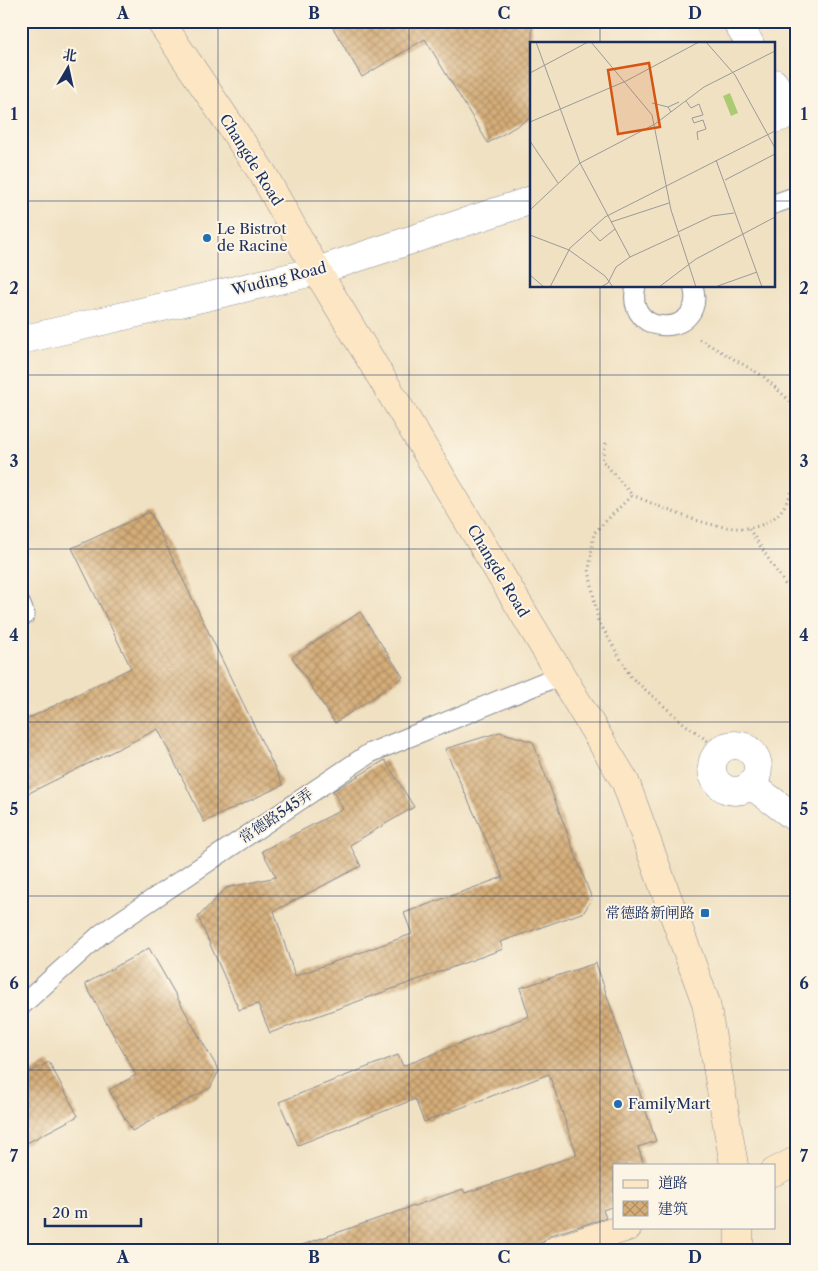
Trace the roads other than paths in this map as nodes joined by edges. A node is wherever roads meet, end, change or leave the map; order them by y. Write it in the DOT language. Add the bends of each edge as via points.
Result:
graph roads {
  1 [pos="160,21"];
  2 [pos="736,21"];
  3 [pos="749,42"];
  4 [pos="776,88"];
  5 [pos="788,115"];
  6 [pos="797,196"];
  7 [pos="530,201"];
  8 [pos="776,203"];
  9 [pos="317,271"];
  10 [pos="636,288"];
  11 [pos="693,288"];
  12 [pos="21,340"];
  13 [pos="562,675"];
  14 [pos="720,750"];
  15 [pos="797,819"];
  16 [pos="21,1006"];
  17 [pos="797,1160"];
  18 [pos="734,1164"];
  19 [pos="776,1171"];
  20 [pos="625,1228"];
  21 [pos="739,1228"];
  22 [pos="556,1250"];
  23 [pos="739,1250"];
  1 -- 9 [label="main road, Changde Road" via="263,174"];
  2 -- 3 [label="street"];
  4 -- 5 [label="street"];
  6 -- 8 [label="lane"];
  7 -- 9 [label="street, Wuding Road"];
  9 -- 12 [label="street, Wuding Road"];
  9 -- 13 [label="main road, Changde Road"];
  10 -- 11 [label="lane" via="634,297 642,316 649,323 669,327 679,324 692,310"];
  13 -- 16 [label="lane, 常德路545弄" via="370,753 101,934"];
  13 -- 18 [label="main road, Changde Road" via="625,781 678,922 706,1003"];
  14 -- 15 [label="street" via="712,764 715,780 721,786 736,791 751,785"];
  17 -- 19 [label="main road"];
  20 -- 22 [label="main road"];
  21 -- 23 [label="main road"];
}
